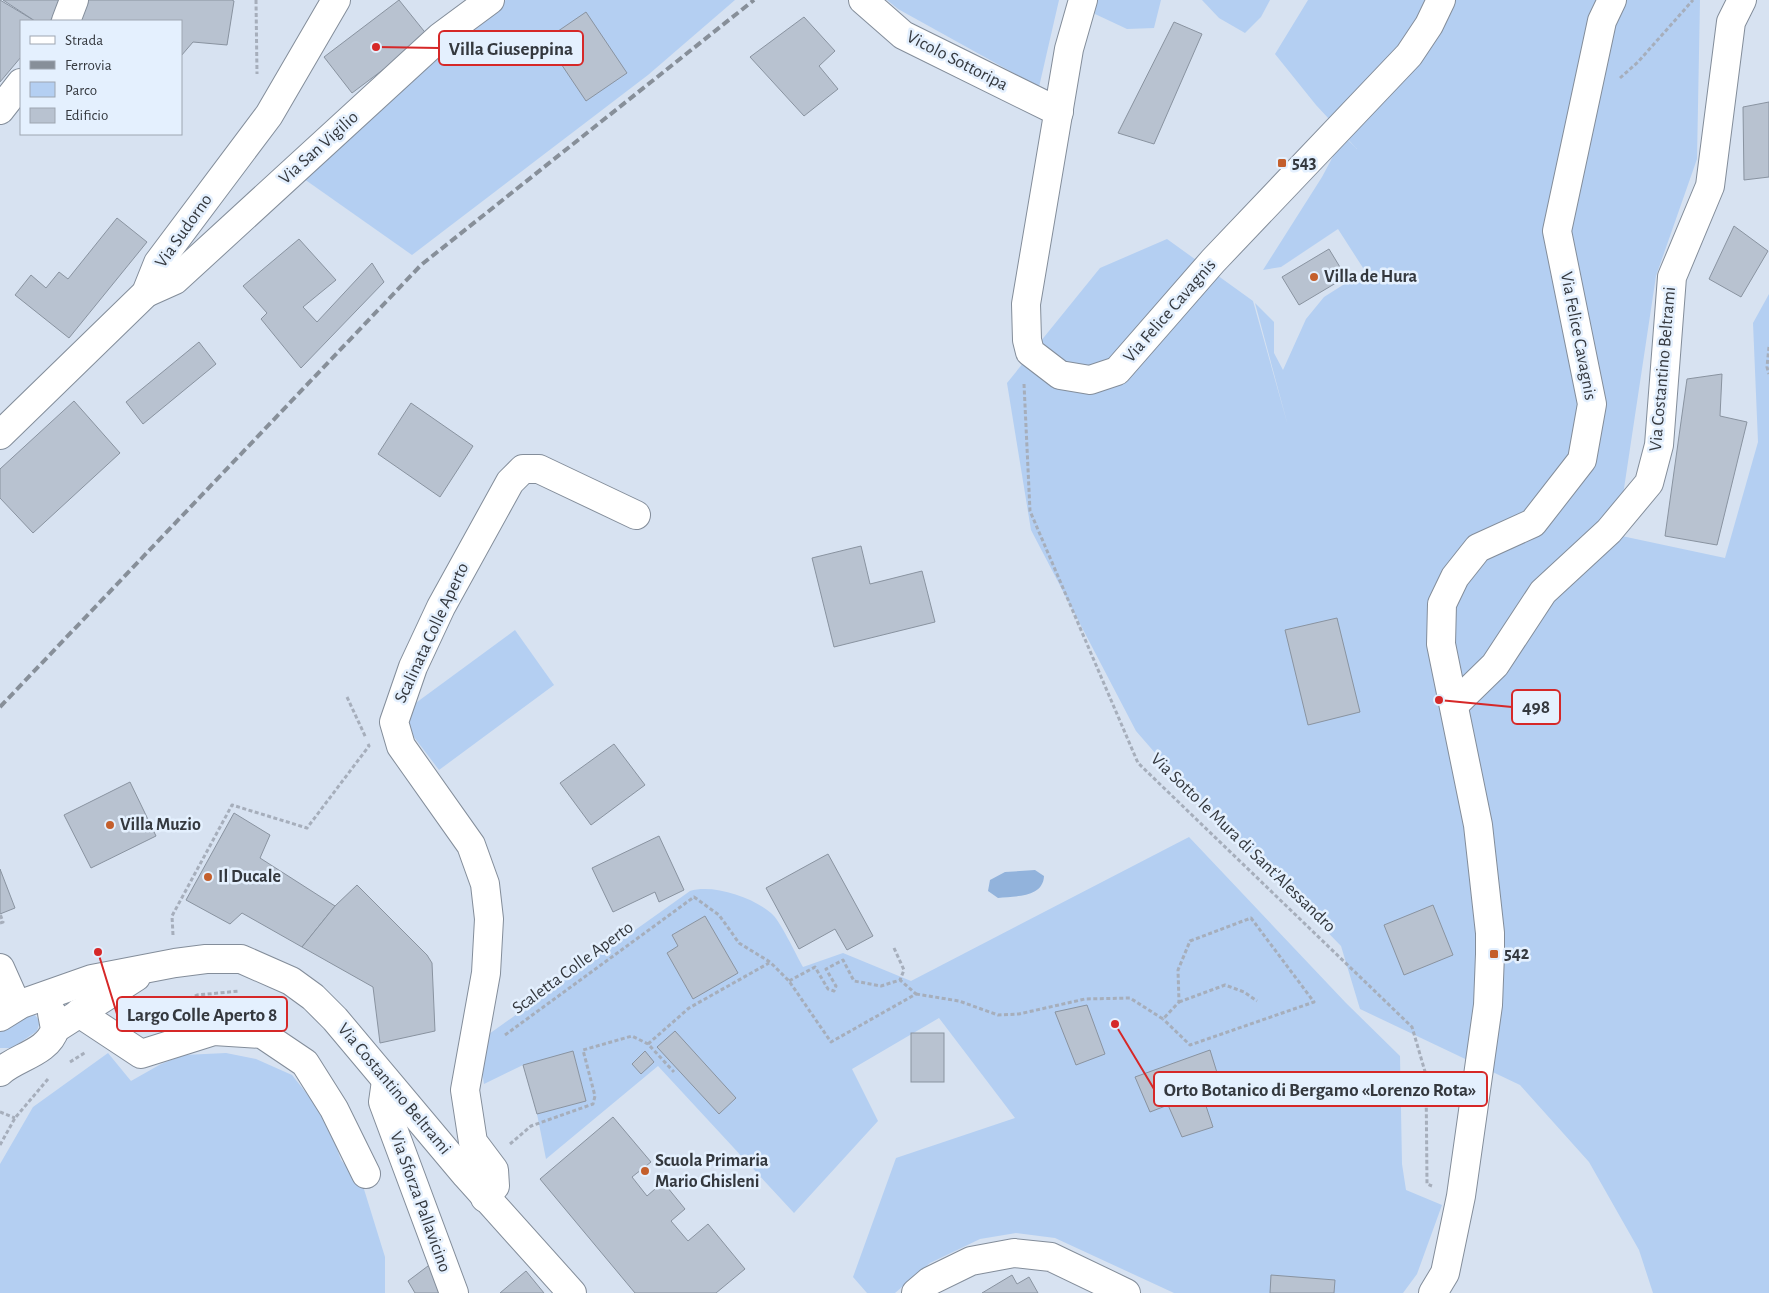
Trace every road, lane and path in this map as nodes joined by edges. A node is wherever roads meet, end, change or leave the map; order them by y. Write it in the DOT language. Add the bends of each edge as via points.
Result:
graph roads {
  1 [pos="74,0"];
  2 [pos="256,0"];
  3 [pos="336,0"];
  4 [pos="490,0"];
  5 [pos="863,0"];
  6 [pos="1083,0"];
  7 [pos="1440,0"];
  8 [pos="1612,0"];
  9 [pos="1693,0"];
  10 [pos="1742,0"];
  11 [pos="66,20"];
  12 [pos="20,84"];
  13 [pos="1588,86"];
  14 [pos="0,110"];
  15 [pos="1059,112"];
  16 [pos="269,115"];
  17 [pos="146,293"];
  18 [pos="1769,347"];
  19 [pos="1030,352"];
  20 [pos="1769,374"];
  21 [pos="0,435"];
  22 [pos="636,515"];
  23 [pos="347,697"];
  24 [pos="1454,705"];
  25 [pos="0,914"];
  26 [pos="0,923"];
  27 [pos="894,948"];
  28 [pos="770,962"];
  29 [pos="164,965"];
  30 [pos="0,968"];
  31 [pos="900,980"];
  32 [pos="789,982"];
  33 [pos="242,991"];
  34 [pos="916,994"];
  35 [pos="1257,1001"];
  36 [pos="1179,1002"];
  37 [pos="17,1008"];
  38 [pos="79,1013"];
  39 [pos="1163,1019"];
  40 [pos="55,1028"];
  41 [pos="113,1036"];
  42 [pos="648,1044"];
  43 [pos="470,1062"];
  44 [pos="62,1067"];
  45 [pos="2,1068"];
  46 [pos="54,1072"];
  47 [pos="674,1072"];
  48 [pos="386,1081"];
  49 [pos="0,1112"];
  50 [pos="14,1118"];
  51 [pos="0,1145"];
  52 [pos="494,1170"];
  53 [pos="366,1174"];
  54 [pos="1462,1196"];
  55 [pos="485,1198"];
  56 [pos="454,1293"];
  57 [pos="572,1293"];
  58 [pos="916,1293"];
  59 [pos="1126,1293"];
  60 [pos="1433,1293"];
  1 -- 11 [label="street"];
  2 -- 16 [label="path" via="257,95"];
  3 -- 16 [label="street, Via Sudorno"];
  4 -- 17 [label="street, Via San Vigilio" via="440,37 174,280"];
  5 -- 15 [label="street, Vicolo Sottoripa" via="903,35"];
  6 -- 15 [label="street" via="1069,48"];
  7 -- 19 [label="street, Via Felice Cavagnis" via="1429,25 1409,55 1213,261 1117,372 1090,380 1060,375"];
  8 -- 13 [label="street, Via Felice Cavagnis" via="1602,21"];
  9 -- 13 [label="path" via="1638,62 1612,85"];
  10 -- 24 [label="street, Via Costantino Beltrami" via="1731,22 1710,186 1672,277 1659,445 1649,483 1610,531 1543,592 1495,665"];
  12 -- 14 [label="street"];
  13 -- 24 [label="street, Via Felice Cavagnis" via="1557,231 1592,404 1582,460 1533,522 1478,548 1455,576 1442,604 1441,644"];
  15 -- 19 [label="street" via="1026,304"];
  16 -- 17 [label="street, Via Sudorno" via="158,263"];
  17 -- 21 [label="street, Via Sudorno"];
  18 -- 20 [label="path"];
  19 -- 54 [label="path, Via Sotto le Mura di Sant'Alessandro" via="1023,378 1030,511 1138,763 1412,1027 1426,1075 1427,1184"];
  22 -- 43 [label="street, Scalinata Colle Aperto" via="538,469 523,469 510,482 472,546 413,667 396,713 394,722 401,746 471,845 485,884 489,919 486,973"];
  23 -- 29 [label="path" via="369,746 307,828 232,805 172,916"];
  24 -- 54 [label="street" via="1478,825 1490,933 1488,1005"];
  25 -- 26 [label="path" via="3,922"];
  27 -- 31 [label="path" via="904,970"];
  28 -- 32 [label="path"];
  28 -- 42 [label="path" via="689,1008"];
  28 -- 43 [label="path, Scaletta Colle Aperto" via="739,943 719,915 694,897"];
  29 -- 37 [label="street, Via Costantino Beltrami" via="92,980"];
  29 -- 38 [label="street"];
  29 -- 48 [label="street, Via Costantino Beltrami" via="206,959 242,960 291,981 335,1019"];
  30 -- 37 [label="street"];
  31 -- 32 [label="path" via="881,986 854,981 843,960 826,969 836,986 834,990 828,989 815,967"];
  31 -- 34 [label="path"];
  32 -- 34 [label="path" via="831,1042"];
  33 -- 41 [label="path" via="197,995"];
  34 -- 39 [label="path" via="959,1000 998,1015 1019,1014 1085,999 1130,998"];
  35 -- 36 [label="path" via="1225,985"];
  36 -- 39 [label="path"];
  36 -- 39 [label="path" via="1178,970 1190,940 1251,918 1314,1002 1190,1045"];
  37 -- 40 [label="street" via="50,1009"];
  38 -- 40 [label="street"];
  38 -- 41 [label="street"];
  40 -- 45 [label="street" via="48,1042 22,1060"];
  41 -- 44 [label="path"];
  41 -- 53 [label="street" via="142,1054 214,1030 262,1034 305,1064 334,1109"];
  42 -- 47 [label="path"];
  42 -- 52 [label="path" via="632,1036 583,1050 595,1096 593,1104 531,1126 510,1143"];
  43 -- 52 [label="street, Scalinata Colle Aperto" via="465,1090 473,1142"];
  46 -- 50 [label="path"];
  48 -- 55 [label="street, Via Costantino Beltrami"];
  48 -- 56 [label="street, Via Sforza Pallavicino" via="383,1102"];
  49 -- 50 [label="path"];
  50 -- 51 [label="path"];
  52 -- 55 [label="street" via="495,1186"];
  54 -- 60 [label="street" via="1445,1273"];
  55 -- 57 [label="street, Via Costantino Beltrami"];
  58 -- 59 [label="street" via="971,1261 1014,1253 1051,1257"];
}
